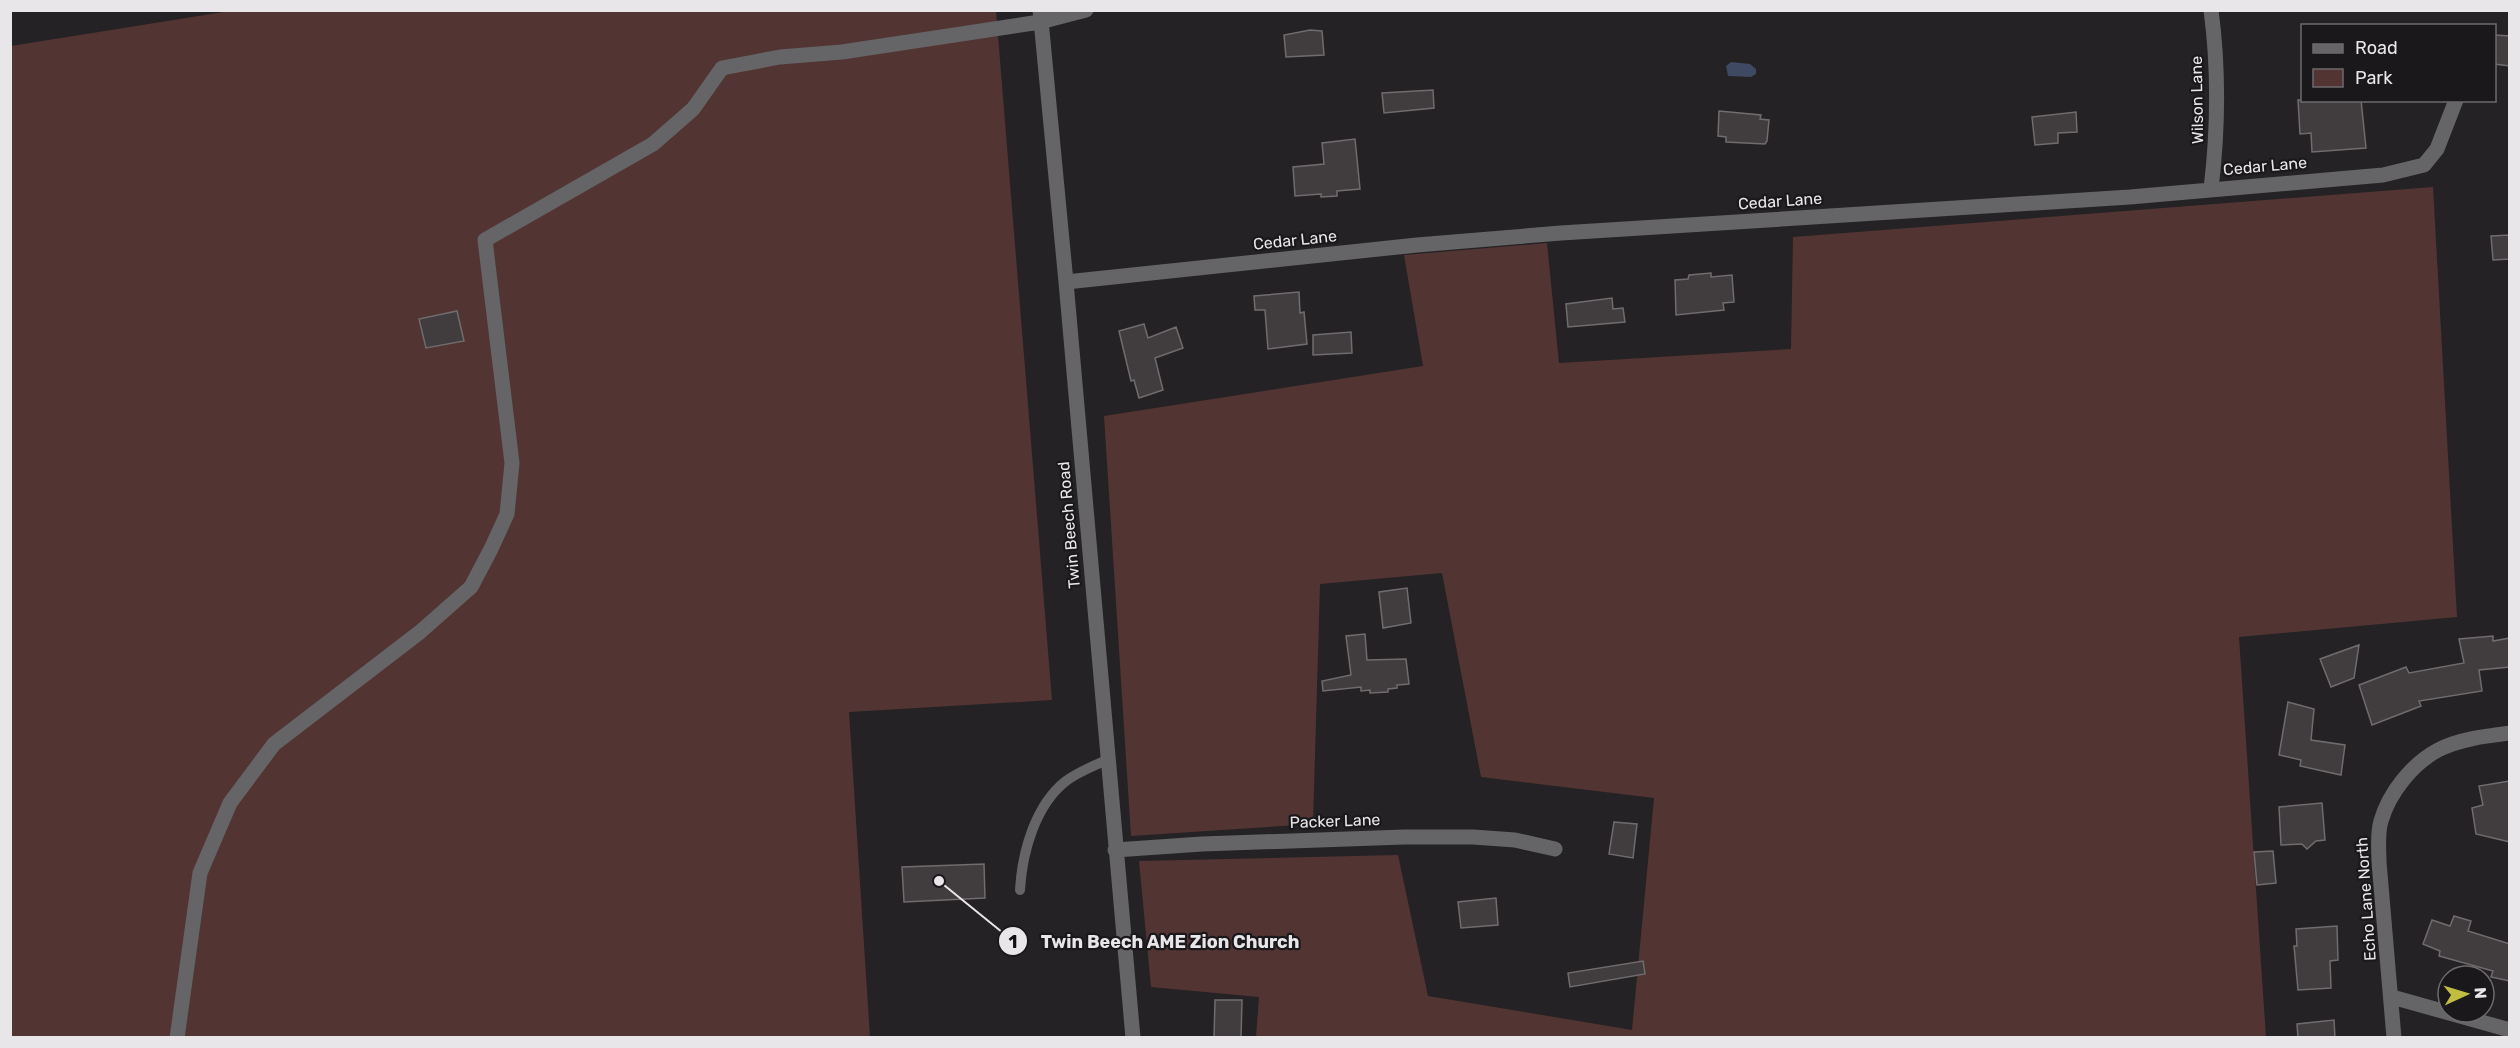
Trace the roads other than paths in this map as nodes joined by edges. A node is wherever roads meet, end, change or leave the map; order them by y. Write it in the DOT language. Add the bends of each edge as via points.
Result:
graph roads {
  1 [pos="1086,10"];
  2 [pos="2211,10"];
  3 [pos="1040,16"];
  4 [pos="2455,102"];
  5 [pos="2211,189"];
  6 [pos="1066,282"];
  7 [pos="2510,733"];
  8 [pos="1107,760"];
  9 [pos="1555,849"];
  10 [pos="1115,850"];
  11 [pos="1020,890"];
  12 [pos="2392,998"];
  13 [pos="2510,1030"];
  14 [pos="177,1038"];
  15 [pos="1133,1038"];
  16 [pos="2394,1038"];
  1 -- 3 [label="street"];
  2 -- 5 [label="street, Wilson Lane" via="2217,140"];
  3 -- 6 [label="street, Twin Beech Road"];
  3 -- 14 [label="street" via="842,52 780,57 722,68 693,109 653,144 485,240 512,463 507,514 471,587 420,632 274,744 230,803 200,873"];
  4 -- 5 [label="street, Cedar Lane" via="2437,149 2424,165 2383,174"];
  5 -- 6 [label="street, Cedar Lane" via="1561,233"];
  6 -- 8 [label="street, Twin Beech Road"];
  7 -- 12 [label="street, Echo Lane North" via="2437,750 2402,782 2389,800 2378,841"];
  8 -- 10 [label="street, Twin Beech Road"];
  8 -- 11 [label="lane" via="1068,779 1051,798 1026,845"];
  9 -- 10 [label="street, Packer Lane" via="1515,840 1404,837"];
  10 -- 15 [label="street, Twin Beech Road"];
  12 -- 13 [label="street"];
  12 -- 16 [label="street, Echo Lane North"];
}
